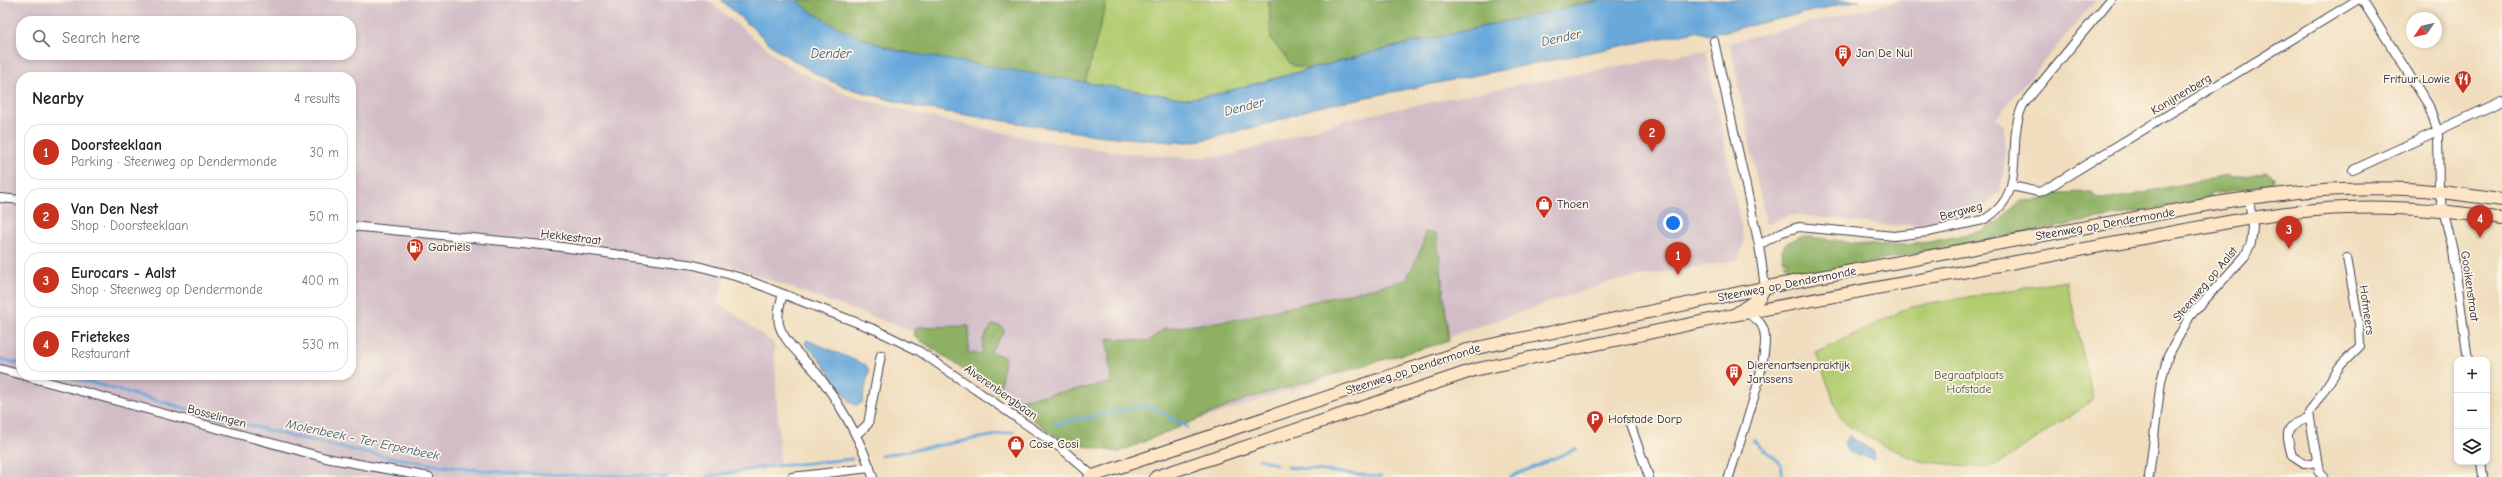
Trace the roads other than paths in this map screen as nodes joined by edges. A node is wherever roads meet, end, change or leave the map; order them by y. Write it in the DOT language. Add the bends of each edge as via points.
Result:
graph roads {
  1 [pos="2110,0"];
  2 [pos="2357,0"];
  3 [pos="2362,0"];
  4 [pos="1714,41"];
  5 [pos="2502,101"];
  6 [pos="2438,132"];
  7 [pos="2353,170"];
  8 [pos="2012,186"];
  9 [pos="2439,192"];
  10 [pos="0,198"];
  11 [pos="2249,198"];
  12 [pos="16,200"];
  13 [pos="2502,200"];
  14 [pos="2444,212"];
  15 [pos="2252,218"];
  16 [pos="2502,219"];
  17 [pos="356,226"];
  18 [pos="1759,245"];
  19 [pos="2347,258"];
  20 [pos="1765,287"];
  21 [pos="783,294"];
  22 [pos="1796,304"];
  23 [pos="1748,314"];
  24 [pos="1733,315"];
  25 [pos="889,336"];
  26 [pos="881,355"];
  27 [pos="2468,357"];
  28 [pos="0,369"];
  29 [pos="16,373"];
  30 [pos="40,380"];
  31 [pos="2308,419"];
  32 [pos="1629,421"];
  33 [pos="856,435"];
  34 [pos="2317,462"];
  35 [pos="2481,465"];
  36 [pos="870,468"];
  37 [pos="1092,476"];
  38 [pos="429,477"];
  39 [pos="792,477"];
  40 [pos="873,477"];
  41 [pos="1156,477"];
  42 [pos="1649,477"];
  43 [pos="1729,477"];
  44 [pos="2149,477"];
  45 [pos="2323,477"];
  46 [pos="2483,477"];
  1 -- 8 [label="street, Bergweg" via="2023,104 2016,125"];
  2 -- 8 [label="street, Konijnenberg" via="2046,189 2040,192"];
  3 -- 6 [label="street" via="2429,106"];
  4 -- 18 [label="street"];
  5 -- 6 [label="street"];
  6 -- 7 [label="street"];
  6 -- 9 [label="street"];
  8 -- 18 [label="street, Bergweg" via="2000,209 1983,220 1928,232 1894,236 1799,227 1782,232"];
  9 -- 11 [label="main road, Steenweg op Dendermonde" via="2345,188"];
  9 -- 13 [label="main road, Steenweg op Dendermonde"];
  9 -- 14 [label="street, Gooikenstraat"];
  10 -- 12 [label="street"];
  11 -- 15 [label="street, Steenweg op Aalst"];
  11 -- 20 [label="main road, Steenweg op Dendermonde"];
  14 -- 15 [label="main road, Steenweg op Dendermonde" via="2405,208 2346,208"];
  14 -- 16 [label="main road, Steenweg op Dendermonde"];
  14 -- 27 [label="street, Gooikenstraat" via="2453,251"];
  15 -- 22 [label="main road, Steenweg op Dendermonde"];
  15 -- 44 [label="street, Steenweg op Aalst" via="2251,243 2245,256 2190,316 2168,356 2161,381"];
  17 -- 21 [label="street, Hekkestraat" via="562,247 694,265 742,278"];
  18 -- 20 [label="street"];
  19 -- 31 [label="street, Hofmeers" via="2359,324 2360,346 2340,366 2309,413"];
  20 -- 22 [label="main road" via="1772,301 1778,304"];
  20 -- 24 [label="main road" via="1759,298"];
  20 -- 37 [label="main road, Steenweg op Dendermonde" via="1467,350"];
  21 -- 25 [label="street, Hekkestraat"];
  21 -- 33 [label="street" via="779,325 791,344 822,379"];
  22 -- 23 [label="main road, Steenweg op Dendermonde"];
  23 -- 24 [label="main road, Steenweg op Dendermonde"];
  23 -- 43 [label="street" via="1759,320 1764,331 1765,356"];
  24 -- 41 [label="main road, Steenweg op Dendermonde" via="1474,370"];
  25 -- 37 [label="street, Alverenbergbaan" via="919,351 1062,449"];
  26 -- 33 [label="street" via="868,424"];
  28 -- 29 [label="street, Bosselingen"];
  30 -- 38 [label="street, Bosselingen" via="326,458"];
  31 -- 34 [label="street"];
  31 -- 34 [label="street" via="2296,422 2287,436 2292,456 2304,464"];
  32 -- 42 [label="street"];
  33 -- 36 [label="street"];
  34 -- 45 [label="street"];
  35 -- 46 [label="street"];
  36 -- 39 [label="street"];
  36 -- 40 [label="street"];
}
